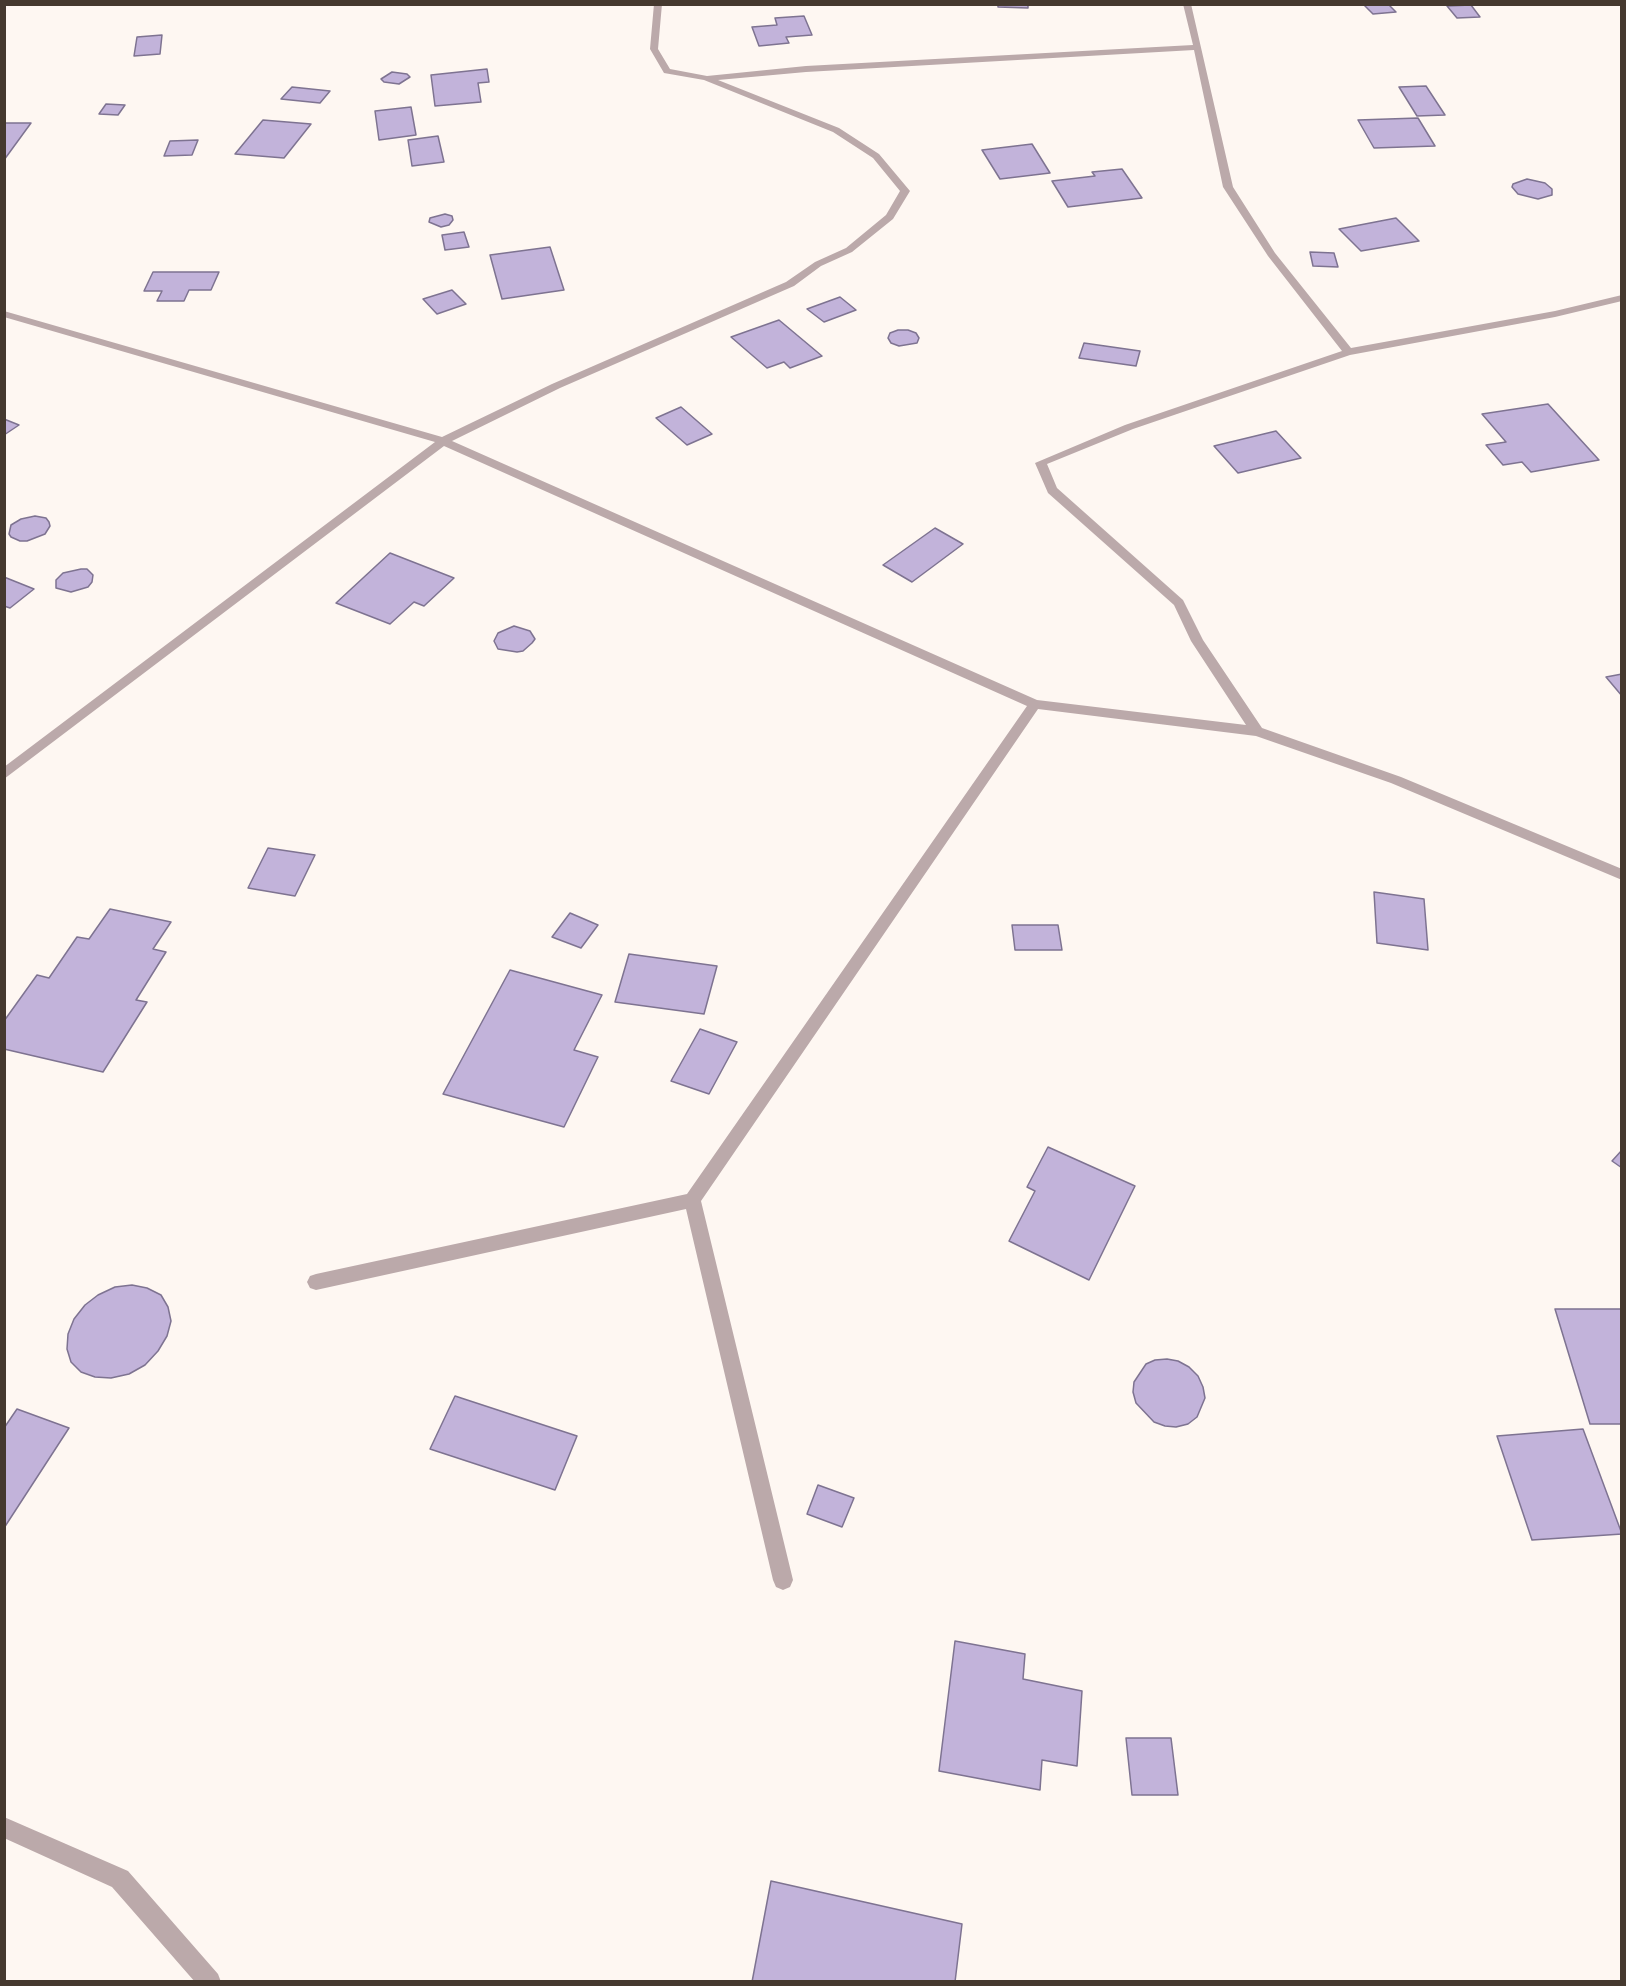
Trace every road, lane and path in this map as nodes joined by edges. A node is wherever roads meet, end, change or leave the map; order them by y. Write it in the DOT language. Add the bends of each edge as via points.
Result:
graph roads {
  1 [pos="658,4"];
  2 [pos="1187,4"];
  3 [pos="1198,47"];
  4 [pos="705,78"];
  5 [pos="1622,298"];
  6 [pos="4,314"];
  7 [pos="1348,352"];
  8 [pos="443,441"];
  9 [pos="1035,704"];
  10 [pos="1257,731"];
  11 [pos="4,774"];
  12 [pos="1622,875"];
  13 [pos="692,1200"];
  14 [pos="316,1282"];
  15 [pos="783,1580"];
  16 [pos="4,1827"];
  17 [pos="210,1982"];
  1 -- 4 [label="street" via="654,50 667,70"];
  2 -- 3 [label="street"];
  3 -- 4 [label="street"];
  3 -- 7 [label="street" via="1228,187 1271,254"];
  4 -- 8 [label="street" via="836,130 876,156 905,190 890,218 849,250 818,264 790,284 556,386"];
  5 -- 7 [label="street"];
  6 -- 8 [label="street"];
  7 -- 10 [label="street" via="1129,427 1041,463 1052,490 1179,603 1197,641"];
  8 -- 9 [label="street"];
  8 -- 11 [label="street"];
  9 -- 10 [label="street"];
  9 -- 13 [label="street"];
  10 -- 12 [label="street" via="1396,780"];
  13 -- 14 [label="street"];
  13 -- 15 [label="street"];
  16 -- 17 [label="street" via="120,1879"];
}
